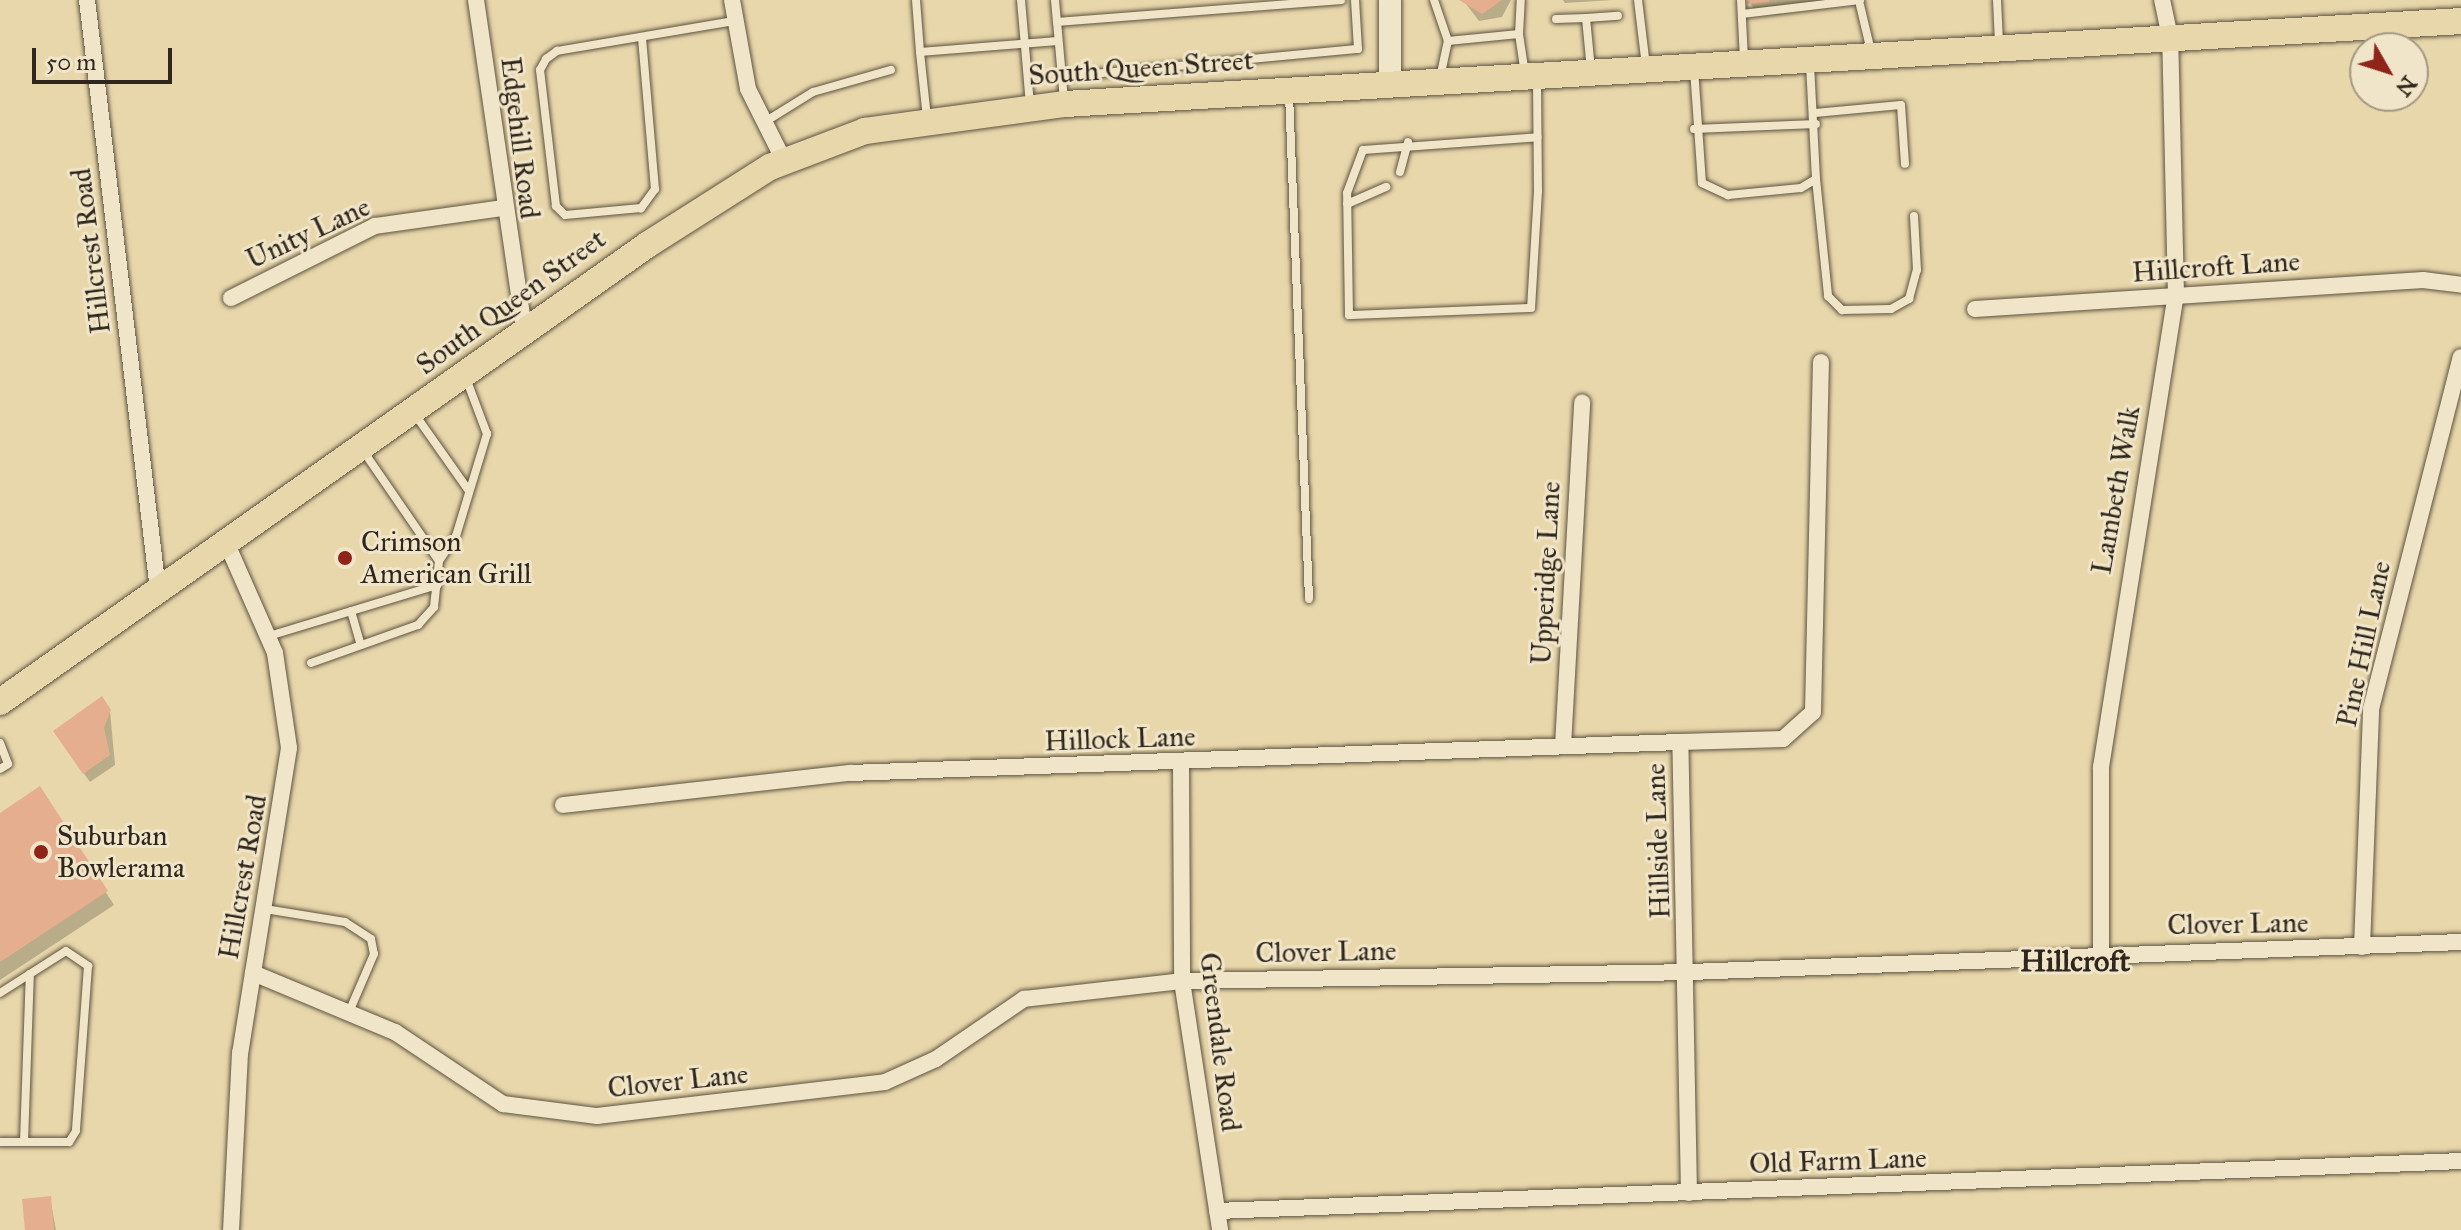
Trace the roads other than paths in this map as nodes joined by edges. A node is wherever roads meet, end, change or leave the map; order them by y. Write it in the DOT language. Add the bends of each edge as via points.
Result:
graph roads {
  1 [pos="87,0"];
  2 [pos="476,0"];
  3 [pos="732,0"];
  4 [pos="916,0"];
  5 [pos="1021,0"];
  6 [pos="1055,0"];
  7 [pos="1341,0"];
  8 [pos="1355,0"];
  9 [pos="1390,0"];
  10 [pos="1434,0"];
  11 [pos="1521,0"];
  12 [pos="1638,0"];
  13 [pos="1741,0"];
  14 [pos="1997,0"];
  15 [pos="2162,0"];
  16 [pos="1860,2"];
  17 [pos="1742,14"];
  18 [pos="1618,16"];
  19 [pos="1586,18"];
  20 [pos="1556,19"];
  21 [pos="734,21"];
  22 [pos="2461,21"];
  23 [pos="1057,22"];
  24 [pos="1519,34"];
  25 [pos="2170,37"];
  26 [pos="642,38"];
  27 [pos="1058,41"];
  28 [pos="1448,41"];
  29 [pos="1024,43"];
  30 [pos="1999,47"];
  31 [pos="920,52"];
  32 [pos="1872,54"];
  33 [pos="1810,58"];
  34 [pos="1744,62"];
  35 [pos="1694,65"];
  36 [pos="1646,67"];
  37 [pos="891,70"];
  38 [pos="1591,71"];
  39 [pos="1531,74"];
  40 [pos="1061,77"];
  41 [pos="1440,79"];
  42 [pos="1390,82"];
  43 [pos="1289,90"];
  44 [pos="1065,104"];
  45 [pos="1030,107"];
  46 [pos="1815,113"];
  47 [pos="927,119"];
  48 [pos="763,124"];
  49 [pos="1816,124"];
  50 [pos="1694,129"];
  51 [pos="1538,137"];
  52 [pos="1408,142"];
  53 [pos="784,161"];
  54 [pos="1905,164"];
  55 [pos="1400,172"];
  56 [pos="1816,179"];
  57 [pos="1386,187"];
  58 [pos="1347,204"];
  59 [pos="503,208"];
  60 [pos="1914,216"];
  61 [pos="2461,285"];
  62 [pos="2176,295"];
  63 [pos="231,298"];
  64 [pos="1975,309"];
  65 [pos="524,329"];
  66 [pos="2461,357"];
  67 [pos="1821,362"];
  68 [pos="464,373"];
  69 [pos="1582,403"];
  70 [pos="413,412"];
  71 [pos="362,449"];
  72 [pos="469,491"];
  73 [pos="227,544"];
  74 [pos="439,561"];
  75 [pos="437,585"];
  76 [pos="158,590"];
  77 [pos="1309,599"];
  78 [pos="351,611"];
  79 [pos="269,636"];
  80 [pos="361,645"];
  81 [pos="311,663"];
  82 [pos="0,702"];
  83 [pos="1680,742"];
  84 [pos="0,743"];
  85 [pos="1563,746"];
  86 [pos="1181,764"];
  87 [pos="0,769"];
  88 [pos="563,805"];
  89 [pos="265,909"];
  90 [pos="2461,942"];
  91 [pos="2362,947"];
  92 [pos="2101,953"];
  93 [pos="1690,972"];
  94 [pos="253,973"];
  95 [pos="30,974"];
  96 [pos="1182,981"];
  97 [pos="0,993"];
  98 [pos="349,1013"];
  99 [pos="0,1142"];
  100 [pos="24,1142"];
  101 [pos="2461,1161"];
  102 [pos="1689,1193"];
  103 [pos="1217,1211"];
  104 [pos="231,1230"];
  105 [pos="1220,1230"];
  1 -- 76 [label="street, Hillcrest Road"];
  2 -- 59 [label="street, Edgehill Road"];
  3 -- 21 [label="street"];
  4 -- 31 [label="lane"];
  5 -- 29 [label="lane"];
  6 -- 23 [label="lane"];
  7 -- 23 [label="lane"];
  8 -- 40 [label="lane" via="1358,49"];
  9 -- 42 [label="street"];
  10 -- 28 [label="lane"];
  11 -- 24 [label="lane"];
  12 -- 36 [label="lane"];
  13 -- 17 [label="lane"];
  14 -- 30 [label="lane"];
  15 -- 25 [label="street, Lambeth Walk"];
  16 -- 17 [label="lane"];
  16 -- 32 [label="lane"];
  17 -- 34 [label="lane"];
  18 -- 19 [label="lane"];
  19 -- 20 [label="lane"];
  19 -- 38 [label="lane"];
  21 -- 26 [label="lane"];
  21 -- 48 [label="street"];
  22 -- 25 [label="main road, South Queen Street"];
  23 -- 27 [label="lane"];
  24 -- 28 [label="lane"];
  24 -- 39 [label="lane"];
  25 -- 30 [label="main road, South Queen Street"];
  25 -- 62 [label="street, Lambeth Walk"];
  26 -- 26 [label="lane" via="655,189 641,208 565,215 556,206 540,70 557,51"];
  27 -- 29 [label="lane"];
  27 -- 40 [label="lane"];
  28 -- 41 [label="lane"];
  29 -- 31 [label="lane"];
  29 -- 45 [label="lane"];
  30 -- 32 [label="main road, South Queen Street"];
  31 -- 47 [label="lane"];
  32 -- 33 [label="main road, South Queen Street"];
  33 -- 34 [label="main road, South Queen Street"];
  33 -- 46 [label="lane"];
  34 -- 35 [label="main road, South Queen Street"];
  35 -- 36 [label="main road, South Queen Street"];
  35 -- 50 [label="lane"];
  36 -- 38 [label="main road, South Queen Street"];
  37 -- 48 [label="lane" via="813,92"];
  38 -- 39 [label="main road, South Queen Street"];
  39 -- 41 [label="main road, South Queen Street"];
  39 -- 51 [label="lane"];
  40 -- 44 [label="lane"];
  41 -- 42 [label="main road, South Queen Street"];
  42 -- 43 [label="main road, South Queen Street"];
  43 -- 44 [label="main road, South Queen Street"];
  43 -- 77 [label="lane"];
  44 -- 45 [label="main road, South Queen Street"];
  45 -- 47 [label="main road, South Queen Street"];
  46 -- 49 [label="lane"];
  46 -- 54 [label="lane" via="1901,105"];
  47 -- 53 [label="main road, South Queen Street" via="865,131"];
  48 -- 53 [label="street"];
  49 -- 50 [label="lane"];
  49 -- 56 [label="lane"];
  50 -- 56 [label="lane" via="1702,183 1728,195 1801,188"];
  51 -- 52 [label="lane"];
  51 -- 58 [label="lane" via="1531,308 1349,315"];
  52 -- 55 [label="lane"];
  52 -- 58 [label="lane" via="1363,150"];
  53 -- 65 [label="main road, South Queen Street"];
  56 -- 60 [label="lane" via="1828,296 1842,310 1891,309 1909,299 1917,270"];
  57 -- 58 [label="lane"];
  59 -- 63 [label="street, Unity Lane" via="375,226"];
  59 -- 65 [label="street, Edgehill Road"];
  61 -- 62 [label="street, Hillcroft Lane" via="2423,280"];
  62 -- 64 [label="street, Hillcroft Lane"];
  62 -- 92 [label="street, Lambeth Walk" via="2101,767"];
  65 -- 68 [label="main road, South Queen Street"];
  66 -- 91 [label="street, Pine Hill Lane" via="2371,709"];
  67 -- 83 [label="street, Hillside Lane" via="1813,712 1783,739"];
  68 -- 70 [label="main road, South Queen Street"];
  68 -- 72 [label="lane" via="488,421"];
  69 -- 85 [label="street, Upperidge Lane"];
  70 -- 71 [label="main road, South Queen Street"];
  70 -- 72 [label="lane"];
  71 -- 73 [label="main road, South Queen Street"];
  71 -- 74 [label="lane"];
  72 -- 74 [label="lane" via="456,536"];
  73 -- 76 [label="main road, South Queen Street"];
  73 -- 79 [label="street, Hillcrest Road"];
  74 -- 75 [label="lane"];
  75 -- 78 [label="lane"];
  75 -- 80 [label="lane" via="434,607 418,625"];
  76 -- 82 [label="main road, South Queen Street"];
  78 -- 79 [label="lane"];
  78 -- 80 [label="lane"];
  79 -- 89 [label="street, Hillcrest Road" via="289,748"];
  80 -- 81 [label="lane"];
  83 -- 85 [label="street, Hillock Lane"];
  83 -- 93 [label="street, Hillside Lane"];
  84 -- 87 [label="lane" via="8,764"];
  85 -- 86 [label="street, Hillock Lane"];
  86 -- 88 [label="street, Hillock Lane" via="850,773"];
  86 -- 96 [label="street, Greendale Road"];
  89 -- 94 [label="street, Hillcrest Road"];
  89 -- 98 [label="lane" via="345,922 371,939 374,954"];
  90 -- 91 [label="street, Clover Lane"];
  91 -- 92 [label="street, Clover Lane"];
  92 -- 93 [label="street, Clover Lane"];
  93 -- 96 [label="street, Clover Lane"];
  93 -- 102 [label="street, Hillside Lane"];
  94 -- 98 [label="street, Clover Lane"];
  94 -- 104 [label="street, Hillcrest Road"];
  95 -- 97 [label="lane"];
  95 -- 100 [label="lane"];
  95 -- 100 [label="lane" via="66,951 88,966 76,1131 69,1142"];
  96 -- 98 [label="street, Clover Lane" via="1024,999 936,1059 885,1082 597,1116 503,1104 395,1032"];
  96 -- 103 [label="street, Greendale Road"];
  99 -- 100 [label="lane"];
  101 -- 102 [label="street, Old Farm Lane"];
  102 -- 103 [label="street, Old Farm Lane"];
  103 -- 105 [label="street, Greendale Road"];
}
